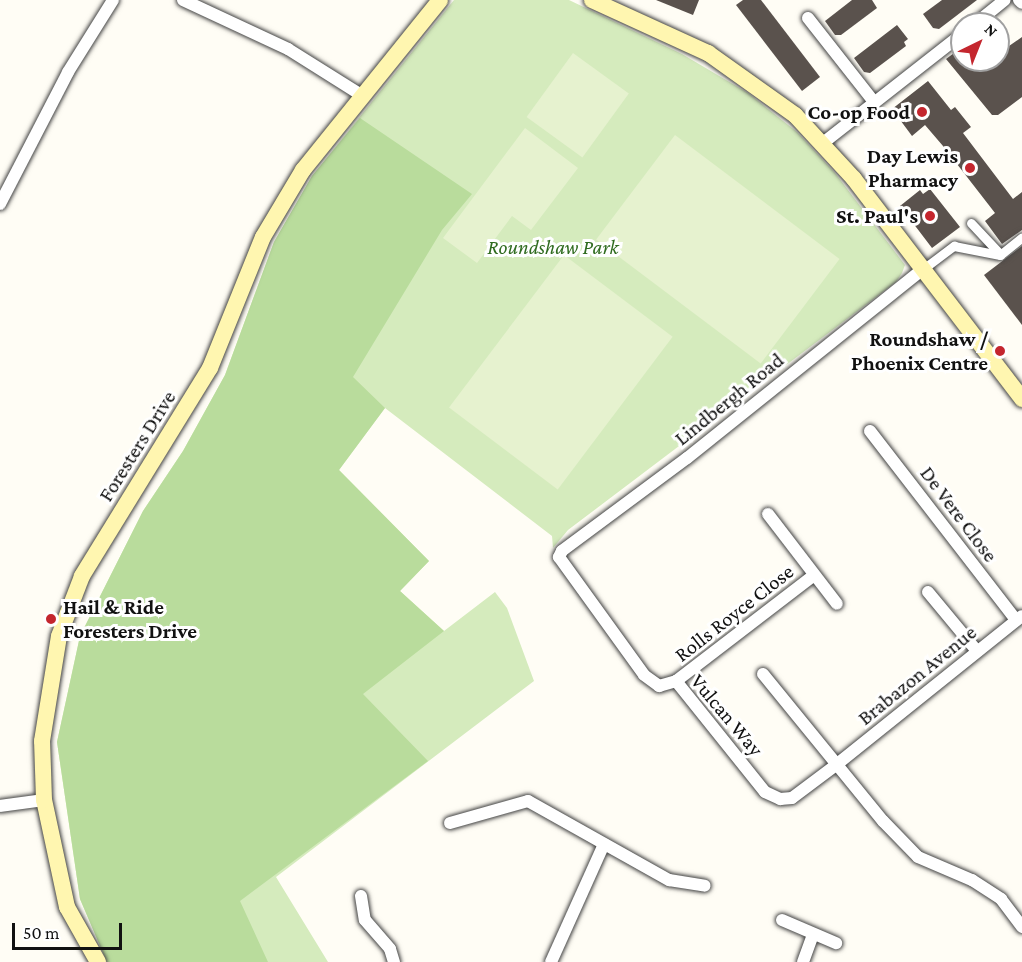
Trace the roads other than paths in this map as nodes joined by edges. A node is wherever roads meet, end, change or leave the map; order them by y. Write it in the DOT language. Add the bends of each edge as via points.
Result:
graph roads {
  1 [pos="113,0"];
  2 [pos="183,0"];
  3 [pos="440,0"];
  4 [pos="592,0"];
  5 [pos="1005,0"];
  6 [pos="990,12"];
  7 [pos="808,18"];
  8 [pos="950,43"];
  9 [pos="363,96"];
  10 [pos="874,102"];
  11 [pos="823,143"];
  12 [pos="0,204"];
  13 [pos="971,223"];
  14 [pos="1022,237"];
  15 [pos="1000,255"];
  16 [pos="923,269"];
  17 [pos="1022,399"];
  18 [pos="870,431"];
  19 [pos="768,514"];
  20 [pos="559,557"];
  21 [pos="814,575"];
  22 [pos="928,592"];
  23 [pos="837,604"];
  24 [pos="1019,618"];
  25 [pos="977,651"];
  26 [pos="763,674"];
  27 [pos="676,681"];
  28 [pos="836,765"];
  29 [pos="44,800"];
  30 [pos="0,806"];
  31 [pos="450,823"];
  32 [pos="604,844"];
  33 [pos="705,886"];
  34 [pos="361,896"];
  35 [pos="782,920"];
  36 [pos="1022,927"];
  37 [pos="813,935"];
  38 [pos="836,943"];
  39 [pos="98,962"];
  40 [pos="394,962"];
  41 [pos="551,962"];
  42 [pos="803,962"];
  1 -- 12 [label="street" via="68,72"];
  2 -- 9 [label="street" via="288,50"];
  3 -- 9 [label="main road, Foresters Drive"];
  4 -- 11 [label="main road" via="716,58 777,99"];
  5 -- 6 [label="street"];
  7 -- 10 [label="street"];
  8 -- 10 [label="street"];
  9 -- 29 [label="main road, Foresters Drive" via="303,170 263,237 210,368 82,576 59,636 47,694 42,741"];
  10 -- 11 [label="street"];
  11 -- 16 [label="main road"];
  13 -- 15 [label="street"];
  14 -- 15 [label="street"];
  15 -- 16 [label="street" via="954,246"];
  16 -- 17 [label="main road"];
  16 -- 20 [label="street, Lindbergh Road"];
  18 -- 24 [label="street, De Vere Close"];
  19 -- 21 [label="street, Rolls Royce Close"];
  20 -- 27 [label="street, Vulcan Way" via="644,675 659,686"];
  21 -- 23 [label="street, Rolls Royce Close"];
  21 -- 27 [label="street, Rolls Royce Close"];
  22 -- 25 [label="street"];
  24 -- 25 [label="street, Brabazon Avenue"];
  25 -- 28 [label="street, Brabazon Avenue"];
  26 -- 28 [label="street"];
  27 -- 28 [label="street, Vulcan Way" via="765,792 780,799 792,798"];
  28 -- 36 [label="street" via="918,856 972,880 1001,900"];
  29 -- 30 [label="street"];
  29 -- 39 [label="main road, Foresters Drive" via="67,907"];
  31 -- 32 [label="street" via="528,801"];
  32 -- 33 [label="street" via="669,880"];
  32 -- 41 [label="street"];
  34 -- 40 [label="street" via="365,920 390,949"];
  35 -- 37 [label="street"];
  37 -- 38 [label="street"];
  37 -- 42 [label="street"];
}
